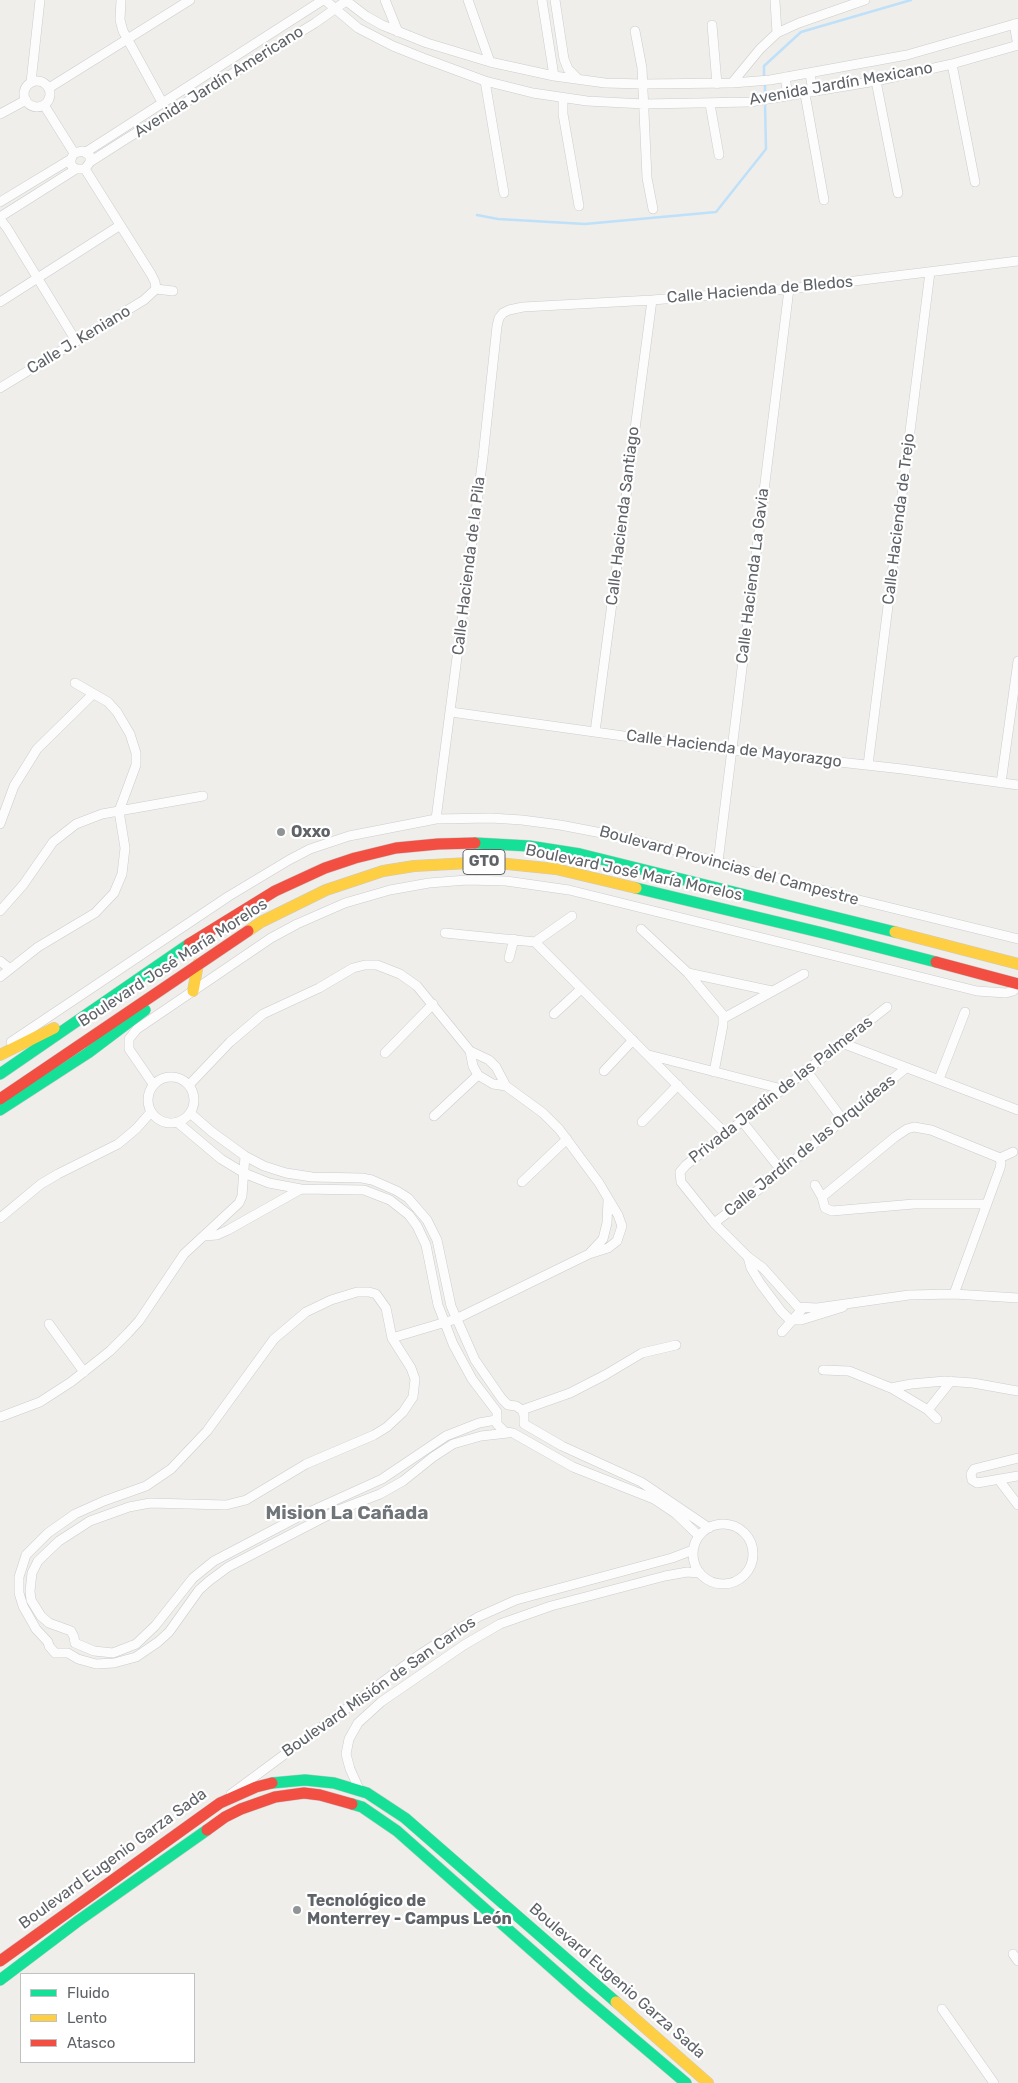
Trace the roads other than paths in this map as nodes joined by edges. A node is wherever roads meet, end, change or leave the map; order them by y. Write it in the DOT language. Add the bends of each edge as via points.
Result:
graph roads {
  1 [pos="40,0"];
  2 [pos="121,0"];
  3 [pos="190,0"];
  4 [pos="324,0"];
  5 [pos="346,0"];
  6 [pos="384,0"];
  7 [pos="468,0"];
  8 [pos="542,0"];
  9 [pos="555,0"];
  10 [pos="865,0"];
  11 [pos="775,1"];
  12 [pos="335,10"];
  13 [pos="1016,23"];
  14 [pos="712,25"];
  15 [pos="635,31"];
  16 [pos="398,32"];
  17 [pos="777,33"];
  18 [pos="127,39"];
  19 [pos="1018,45"];
  20 [pos="490,62"];
  21 [pos="952,64"];
  22 [pos="810,73"];
  23 [pos="554,76"];
  24 [pos="785,77"];
  25 [pos="578,79"];
  26 [pos="485,81"];
  27 [pos="31,82"];
  28 [pos="876,82"];
  29 [pos="732,83"];
  30 [pos="643,84"];
  31 [pos="717,84"];
  32 [pos="49,88"];
  33 [pos="809,93"];
  34 [pos="788,96"];
  35 [pos="563,98"];
  36 [pos="26,100"];
  37 [pos="162,102"];
  38 [pos="644,104"];
  39 [pos="710,104"];
  40 [pos="44,105"];
  41 [pos="0,114"];
  42 [pos="86,152"];
  43 [pos="719,155"];
  44 [pos="73,156"];
  45 [pos="84,167"];
  46 [pos="975,182"];
  47 [pos="504,192"];
  48 [pos="898,193"];
  49 [pos="0,195"];
  50 [pos="10,196"];
  51 [pos="824,200"];
  52 [pos="0,202"];
  53 [pos="579,206"];
  54 [pos="653,208"];
  55 [pos="0,218"];
  56 [pos="119,226"];
  57 [pos="1018,261"];
  58 [pos="930,272"];
  59 [pos="38,278"];
  60 [pos="156,289"];
  61 [pos="789,289"];
  62 [pos="173,291"];
  63 [pos="652,300"];
  64 [pos="0,302"];
  65 [pos="503,313"];
  66 [pos="76,341"];
  67 [pos="0,388"];
  68 [pos="1018,660"];
  69 [pos="75,683"];
  70 [pos="92,694"];
  71 [pos="451,712"];
  72 [pos="595,732"];
  73 [pos="731,749"];
  74 [pos="868,765"];
  75 [pos="1001,783"];
  76 [pos="1018,785"];
  77 [pos="203,796"];
  78 [pos="119,811"];
  79 [pos="436,819"];
  80 [pos="0,824"];
  81 [pos="718,862"];
  82 [pos="0,911"];
  83 [pos="572,916"];
  84 [pos="641,928"];
  85 [pos="445,933"];
  86 [pos="514,939"];
  87 [pos="1018,939"];
  88 [pos="536,942"];
  89 [pos="509,958"];
  90 [pos="0,962"];
  91 [pos="198,964"];
  92 [pos="1018,964"];
  93 [pos="10,969"];
  94 [pos="688,973"];
  95 [pos="804,974"];
  96 [pos="0,977"];
  97 [pos="1018,985"];
  98 [pos="582,989"];
  99 [pos="193,990"];
  100 [pos="772,992"];
  101 [pos="152,995"];
  102 [pos="111,999"];
  103 [pos="432,1004"];
  104 [pos="887,1007"];
  105 [pos="965,1012"];
  106 [pos="554,1014"];
  107 [pos="724,1018"];
  108 [pos="633,1040"];
  109 [pos="842,1044"];
  110 [pos="0,1050"];
  111 [pos="470,1051"];
  112 [pos="385,1053"];
  113 [pos="0,1055"];
  114 [pos="647,1055"];
  115 [pos="906,1068"];
  116 [pos="806,1070"];
  117 [pos="604,1071"];
  118 [pos="714,1072"];
  119 [pos="0,1074"];
  120 [pos="478,1075"];
  121 [pos="939,1079"];
  122 [pos="153,1084"];
  123 [pos="189,1085"];
  124 [pos="678,1085"];
  125 [pos="506,1086"];
  126 [pos="782,1089"];
  127 [pos="0,1099"];
  128 [pos="1017,1106"];
  129 [pos="0,1110"];
  130 [pos="151,1112"];
  131 [pos="190,1113"];
  132 [pos="434,1116"];
  133 [pos="741,1120"];
  134 [pos="843,1120"];
  135 [pos="176,1122"];
  136 [pos="642,1122"];
  137 [pos="212,1132"];
  138 [pos="725,1133"];
  139 [pos="567,1139"];
  140 [pos="200,1143"];
  141 [pos="1013,1152"];
  142 [pos="245,1156"];
  143 [pos="1000,1158"];
  144 [pos="781,1170"];
  145 [pos="244,1173"];
  146 [pos="522,1182"];
  147 [pos="381,1183"];
  148 [pos="815,1186"];
  149 [pos="301,1189"];
  150 [pos="377,1194"];
  151 [pos="822,1197"];
  152 [pos="608,1200"];
  153 [pos="987,1204"];
  154 [pos="0,1218"];
  155 [pos="714,1223"];
  156 [pos="204,1236"];
  157 [pos="589,1254"];
  158 [pos="748,1258"];
  159 [pos="954,1294"];
  160 [pos="1018,1298"];
  161 [pos="850,1303"];
  162 [pos="803,1308"];
  163 [pos="456,1319"];
  164 [pos="793,1321"];
  165 [pos="444,1323"];
  166 [pos="48,1324"];
  167 [pos="782,1332"];
  168 [pos="392,1338"];
  169 [pos="676,1345"];
  170 [pos="823,1370"];
  171 [pos="84,1372"];
  172 [pos="951,1381"];
  173 [pos="891,1388"];
  174 [pos="1018,1391"];
  175 [pos="508,1405"];
  176 [pos="522,1410"];
  177 [pos="928,1410"];
  178 [pos="2,1415"];
  179 [pos="497,1416"];
  180 [pos="938,1419"];
  181 [pos="524,1424"];
  182 [pos="510,1433"];
  183 [pos="581,1454"];
  184 [pos="1018,1458"];
  185 [pos="573,1467"];
  186 [pos="615,1470"];
  187 [pos="1018,1476"];
  188 [pos="609,1480"];
  189 [pos="999,1480"];
  190 [pos="1018,1505"];
  191 [pos="709,1528"];
  192 [pos="699,1536"];
  193 [pos="693,1550"];
  194 [pos="699,1573"];
  195 [pos="59,1628"];
  196 [pos="48,1642"];
  197 [pos="75,1643"];
  198 [pos="68,1653"];
  199 [pos="390,1676"];
  200 [pos="401,1688"];
  201 [pos="360,1791"];
  202 [pos="220,1802"];
  203 [pos="0,1961"];
  204 [pos="0,1980"];
  205 [pos="942,2009"];
  206 [pos="668,2048"];
  207 [pos="657,2059"];
  208 [pos="686,2083"];
  209 [pos="708,2083"];
  210 [pos="994,2083"];
  1 -- 27 [label="street"];
  2 -- 18 [label="street" via="120,20"];
  3 -- 18 [label="street"];
  4 -- 12 [label="street, Avenida Jardín Mexicano"];
  4 -- 37 [label="street, Avenida Jardín Americano"];
  5 -- 12 [label="street, Avenida Jardín Americano"];
  5 -- 16 [label="street, Avenida Jardín Mexicano" via="366,16"];
  6 -- 16 [label="street"];
  7 -- 20 [label="street"];
  8 -- 23 [label="street"];
  9 -- 25 [label="street" via="564,59"];
  10 -- 17 [label="street"];
  11 -- 17 [label="street"];
  12 -- 26 [label="street, Avenida Jardín Mexicano" via="358,28 393,46"];
  12 -- 45 [label="street, Avenida Jardín Americano"];
  13 -- 19 [label="street"];
  13 -- 22 [label="street, Avenida Jardín Mexicano" via="908,55"];
  14 -- 31 [label="street"];
  15 -- 30 [label="street"];
  16 -- 20 [label="street, Avenida Jardín Mexicano"];
  17 -- 29 [label="street"];
  18 -- 32 [label="street"];
  18 -- 37 [label="street"];
  19 -- 21 [label="street, Avenida Jardín Mexicano"];
  20 -- 23 [label="street, Avenida Jardín Mexicano"];
  21 -- 28 [label="street, Avenida Jardín Mexicano"];
  21 -- 46 [label="street"];
  22 -- 24 [label="street, Avenida Jardín Mexicano"];
  22 -- 33 [label="street"];
  23 -- 25 [label="street, Avenida Jardín Mexicano"];
  24 -- 29 [label="street, Avenida Jardín Mexicano"];
  24 -- 34 [label="street"];
  25 -- 30 [label="street, Avenida Jardín Mexicano"];
  26 -- 35 [label="street, Avenida Jardín Mexicano"];
  26 -- 47 [label="street"];
  27 -- 32 [label="street" via="42,81"];
  27 -- 36 [label="street" via="24,90"];
  28 -- 33 [label="street, Avenida Jardín Mexicano"];
  28 -- 48 [label="street"];
  29 -- 31 [label="street, Avenida Jardín Mexicano"];
  30 -- 31 [label="street, Avenida Jardín Mexicano"];
  30 -- 38 [label="street"];
  32 -- 40 [label="street" via="50,97"];
  33 -- 34 [label="street, Avenida Jardín Mexicano"];
  33 -- 51 [label="street"];
  34 -- 39 [label="street, Avenida Jardín Mexicano"];
  35 -- 38 [label="street, Avenida Jardín Mexicano"];
  35 -- 53 [label="street"];
  36 -- 40 [label="street" via="34,107"];
  36 -- 41 [label="street"];
  37 -- 42 [label="street, Avenida Jardín Americano"];
  38 -- 39 [label="street, Avenida Jardín Mexicano"];
  38 -- 54 [label="street" via="647,178"];
  39 -- 43 [label="street"];
  40 -- 44 [label="street"];
  42 -- 44 [label="street, Avenida Jardín Americano" via="80,151"];
  42 -- 45 [label="street" via="90,156"];
  44 -- 45 [label="street" via="71,165"];
  44 -- 50 [label="street, Avenida Jardín Americano"];
  45 -- 55 [label="street, Avenida Jardín Americano"];
  45 -- 56 [label="street"];
  49 -- 50 [label="street"];
  50 -- 52 [label="street, Avenida Jardín Americano"];
  55 -- 59 [label="street"];
  56 -- 59 [label="street"];
  56 -- 60 [label="street" via="151,274"];
  57 -- 58 [label="street, Calle Hacienda de Bledos"];
  58 -- 61 [label="street, Calle Hacienda de Bledos"];
  58 -- 74 [label="street, Calle Hacienda de Trejo"];
  59 -- 64 [label="street"];
  59 -- 66 [label="street"];
  60 -- 62 [label="street"];
  60 -- 66 [label="street, Calle J. Keniano" via="144,300"];
  61 -- 63 [label="street, Calle Hacienda de Bledos"];
  61 -- 73 [label="street, Calle Hacienda La Gavia"];
  63 -- 65 [label="street, Calle Hacienda de Bledos" via="523,307"];
  63 -- 72 [label="street, Calle Hacienda Santiago"];
  65 -- 71 [label="street, Calle Hacienda de la Pila" via="497,326"];
  66 -- 67 [label="street, Calle J. Keniano"];
  68 -- 75 [label="street"];
  69 -- 70 [label="street"];
  70 -- 78 [label="street" via="108,702 117,712 130,734 136,753 136,765"];
  70 -- 80 [label="street" via="33,754 14,786"];
  71 -- 72 [label="street, Calle Hacienda de Mayorazgo"];
  71 -- 79 [label="street, Calle Hacienda de la Pila"];
  72 -- 73 [label="street, Calle Hacienda de Mayorazgo"];
  73 -- 74 [label="street, Calle Hacienda de Mayorazgo"];
  73 -- 81 [label="street, Calle Hacienda La Gavia"];
  74 -- 75 [label="street, Calle Hacienda de Mayorazgo"];
  75 -- 76 [label="street, Calle Hacienda de Mayorazgo"];
  77 -- 78 [label="street"];
  78 -- 82 [label="street" via="89,818 53,842"];
  78 -- 93 [label="street" via="124,861 114,893 96,913 38,947"];
  79 -- 81 [label="street, Boulevard Provincias del Campestre" via="491,818 560,825 633,839"];
  79 -- 110 [label="street, Boulevard Provincias del Campestre" via="349,836 289,860 229,896"];
  81 -- 87 [label="street, Boulevard Provincias del Campestre"];
  83 -- 88 [label="street"];
  84 -- 94 [label="street"];
  85 -- 86 [label="street"];
  86 -- 88 [label="street"];
  86 -- 89 [label="street"];
  88 -- 98 [label="street"];
  90 -- 93 [label="street"];
  91 -- 97 [label="main road, Boulevard José María Morelos / GTO" via="279,912 326,890 383,871 488,862 556,869 627,885"];
  91 -- 99 [label="main road"];
  91 -- 101 [label="main road, Boulevard José María Morelos / GTO"];
  92 -- 102 [label="main road, Boulevard José María Morelos / GTO" via="580,854 496,843 438,844 375,852 303,878 255,902 201,936"];
  93 -- 96 [label="street"];
  94 -- 100 [label="street"];
  94 -- 107 [label="street"];
  95 -- 100 [label="street"];
  97 -- 99 [label="street" via="1006,993 977,991 569,890 506,881 467,880 408,886 345,903 271,938"];
  98 -- 106 [label="street"];
  98 -- 108 [label="street"];
  99 -- 122 [label="street" via="128,1039 132,1056"];
  100 -- 107 [label="street"];
  101 -- 127 [label="main road, Boulevard José María Morelos / GTO"];
  101 -- 129 [label="main road" via="145,1010 133,1021"];
  102 -- 113 [label="main road"];
  102 -- 119 [label="main road, Boulevard José María Morelos / GTO"];
  103 -- 111 [label="street"];
  103 -- 112 [label="street"];
  103 -- 123 [label="street" via="417,986 400,974 377,966 359,966 253,1021"];
  104 -- 109 [label="street, Privada Jardín de las Palmeras"];
  105 -- 121 [label="street"];
  107 -- 118 [label="street"];
  108 -- 114 [label="street"];
  108 -- 117 [label="street"];
  109 -- 115 [label="street"];
  109 -- 116 [label="street, Privada Jardín de las Palmeras"];
  111 -- 120 [label="street"];
  111 -- 125 [label="street" via="489,1060"];
  114 -- 118 [label="street"];
  114 -- 124 [label="street"];
  115 -- 121 [label="street"];
  115 -- 134 [label="street, Calle Jardín de las Orquídeas"];
  116 -- 126 [label="street, Privada Jardín de las Palmeras"];
  116 -- 134 [label="street"];
  118 -- 126 [label="street"];
  120 -- 125 [label="street" via="493,1084"];
  120 -- 132 [label="street"];
  121 -- 128 [label="street" via="983,1098"];
  122 -- 123 [label="street" via="167,1077 183,1080"];
  122 -- 130 [label="street" via="147,1098"];
  123 -- 131 [label="street" via="194,1100"];
  124 -- 136 [label="street"];
  124 -- 138 [label="street"];
  125 -- 139 [label="street" via="543,1113"];
  126 -- 133 [label="street, Privada Jardín de las Palmeras"];
  130 -- 135 [label="street" via="162,1121"];
  130 -- 154 [label="street" via="118,1144 41,1184"];
  131 -- 135 [label="street"];
  131 -- 137 [label="street"];
  133 -- 138 [label="street, Privada Jardín de las Palmeras"];
  133 -- 144 [label="street"];
  134 -- 144 [label="street, Calle Jardín de las Orquídeas"];
  135 -- 140 [label="street"];
  137 -- 140 [label="street"];
  137 -- 142 [label="street"];
  138 -- 155 [label="street, Privada Jardín de las Palmeras" via="686,1165 680,1175 684,1187"];
  139 -- 146 [label="street"];
  139 -- 152 [label="street"];
  140 -- 145 [label="street"];
  141 -- 143 [label="street"];
  142 -- 145 [label="street"];
  142 -- 147 [label="street" via="286,1173 362,1178"];
  143 -- 151 [label="street" via="931,1130 914,1127 895,1137"];
  143 -- 153 [label="street"];
  144 -- 155 [label="street, Calle Jardín de las Orquídeas"];
  145 -- 149 [label="street" via="269,1183"];
  145 -- 156 [label="street" via="239,1203"];
  147 -- 150 [label="street"];
  147 -- 163 [label="street" via="408,1198 429,1224 437,1240"];
  148 -- 151 [label="street"];
  149 -- 150 [label="street" via="355,1189"];
  149 -- 156 [label="street" via="222,1233"];
  150 -- 165 [label="street" via="409,1215 423,1236"];
  151 -- 153 [label="street" via="825,1208 832,1211 905,1205"];
  152 -- 157 [label="street" via="608,1223 603,1239"];
  152 -- 157 [label="street" via="620,1220 620,1235 608,1248"];
  153 -- 159 [label="street"];
  155 -- 158 [label="street"];
  156 -- 171 [label="street" via="184,1254 139,1320 110,1351"];
  157 -- 163 [label="street"];
  158 -- 162 [label="street" via="763,1268 794,1304"];
  158 -- 164 [label="street" via="769,1295"];
  159 -- 160 [label="street"];
  159 -- 161 [label="street" via="909,1295"];
  161 -- 162 [label="street"];
  161 -- 164 [label="street" via="826,1314"];
  162 -- 164 [label="street"];
  163 -- 165 [label="street"];
  163 -- 175 [label="street" via="479,1367"];
  164 -- 167 [label="street"];
  165 -- 168 [label="street"];
  165 -- 179 [label="street" via="472,1379"];
  166 -- 171 [label="street"];
  168 -- 195 [label="street" via="414,1373 414,1390 403,1412 374,1435 306,1464 246,1500 226,1505 150,1503 129,1507 90,1521 59,1541 38,1562 32,1573 30,1591 31,1600 41,1616"];
  168 -- 196 [label="street" via="386,1308 374,1293 357,1292 306,1312 274,1339 207,1431 171,1469 146,1486 75,1514 38,1542 26,1555 21,1568 19,1593 28,1618"];
  169 -- 176 [label="street" via="642,1353 570,1393"];
  170 -- 173 [label="street" via="849,1371"];
  171 -- 178 [label="street" via="40,1402"];
  172 -- 173 [label="street"];
  172 -- 174 [label="street"];
  172 -- 177 [label="street"];
  173 -- 177 [label="street"];
  175 -- 176 [label="street"];
  175 -- 179 [label="street"];
  176 -- 181 [label="street"];
  177 -- 180 [label="street"];
  179 -- 182 [label="street" via="498,1427"];
  179 -- 197 [label="street" via="446,1436 382,1479 225,1554 194,1578 136,1644 113,1653 94,1651"];
  181 -- 182 [label="street"];
  181 -- 183 [label="street"];
  182 -- 185 [label="street"];
  182 -- 198 [label="street" via="481,1436 453,1444 380,1494 336,1511 228,1567 199,1590 169,1632 136,1657 96,1664"];
  183 -- 185 [label="street"];
  183 -- 186 [label="street"];
  184 -- 189 [label="street" via="971,1472 972,1480 977,1484"];
  185 -- 188 [label="street"];
  186 -- 188 [label="street"];
  186 -- 191 [label="street" via="651,1488"];
  187 -- 189 [label="street"];
  188 -- 192 [label="street" via="664,1505"];
  189 -- 190 [label="street"];
  191 -- 192 [label="street"];
  191 -- 194 [label="street" via="719,1524 740,1529 748,1536 754,1556 751,1566 741,1578 727,1585 706,1580"];
  192 -- 193 [label="street"];
  193 -- 194 [label="street"];
  193 -- 199 [label="street, Boulevard Misión de San Carlos" via="496,1608 450,1634"];
  194 -- 200 [label="street, Boulevard Misión de San Carlos" via="665,1576 512,1619 464,1645"];
  195 -- 196 [label="street" via="51,1633"];
  195 -- 197 [label="street" via="71,1631"];
  196 -- 198 [label="street" via="55,1653"];
  197 -- 198 [label="street"];
  199 -- 200 [label="street"];
  199 -- 202 [label="street, Boulevard Misión de San Carlos"];
  200 -- 201 [label="street, Boulevard Misión de San Carlos" via="364,1716 349,1739 347,1763"];
  201 -- 202 [label="main road, Boulevard Eugenio Garza Sada" via="328,1782 291,1780 256,1787"];
  201 -- 206 [label="main road, Boulevard Eugenio Garza Sada" via="405,1818"];
  202 -- 203 [label="main road, Boulevard Eugenio Garza Sada"];
  204 -- 207 [label="main road, Boulevard Eugenio Garza Sada" via="225,1817 275,1797 304,1793 362,1807 390,1825"];
  205 -- 210 [label="street"];
  206 -- 207 [label="main road"];
  206 -- 209 [label="main road, Boulevard Eugenio Garza Sada"];
  207 -- 208 [label="main road, Boulevard Eugenio Garza Sada"];
}
